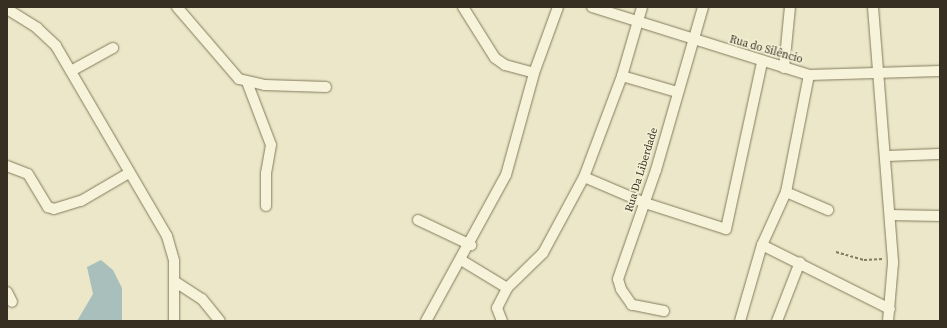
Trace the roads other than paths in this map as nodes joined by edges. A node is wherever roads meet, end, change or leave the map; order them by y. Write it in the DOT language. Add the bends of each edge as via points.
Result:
graph roads {
  1 [pos="177,7"];
  2 [pos="463,7"];
  3 [pos="558,7"];
  4 [pos="592,7"];
  5 [pos="642,7"];
  6 [pos="703,7"];
  7 [pos="790,7"];
  8 [pos="873,7"];
  9 [pos="7,9"];
  10 [pos="638,23"];
  11 [pos="692,41"];
  12 [pos="113,48"];
  13 [pos="762,62"];
  14 [pos="784,68"];
  15 [pos="71,71"];
  16 [pos="940,71"];
  17 [pos="878,72"];
  18 [pos="534,73"];
  19 [pos="809,75"];
  20 [pos="622,76"];
  21 [pos="247,82"];
  22 [pos="326,87"];
  23 [pos="677,92"];
  24 [pos="940,154"];
  25 [pos="886,156"];
  26 [pos="7,166"];
  27 [pos="129,173"];
  28 [pos="584,177"];
  29 [pos="786,192"];
  30 [pos="645,203"];
  31 [pos="266,206"];
  32 [pos="828,210"];
  33 [pos="890,215"];
  34 [pos="940,216"];
  35 [pos="418,220"];
  36 [pos="470,245"];
  37 [pos="762,245"];
  38 [pos="461,260"];
  39 [pos="800,262"];
  40 [pos="174,281"];
  41 [pos="507,288"];
  42 [pos="7,292"];
  43 [pos="12,302"];
  44 [pos="890,309"];
  45 [pos="664,311"];
  46 [pos="174,321"];
  47 [pos="220,321"];
  48 [pos="426,321"];
  49 [pos="502,321"];
  50 [pos="740,321"];
  51 [pos="777,321"];
  52 [pos="888,321"];
  1 -- 21 [label="street" via="212,51 239,79"];
  2 -- 18 [label="street" via="496,58 505,65"];
  3 -- 18 [label="street"];
  4 -- 10 [label="street, Rua do Silêncio"];
  5 -- 10 [label="street"];
  6 -- 11 [label="street, Rua Da Liberdade"];
  7 -- 14 [label="street"];
  8 -- 17 [label="street"];
  9 -- 15 [label="street" via="46,35"];
  10 -- 11 [label="street, Rua do Silêncio"];
  10 -- 20 [label="street"];
  11 -- 13 [label="street, Rua do Silêncio"];
  11 -- 23 [label="street, Rua Da Liberdade"];
  12 -- 15 [label="street"];
  13 -- 14 [label="street, Rua do Silêncio"];
  13 -- 30 [label="street" via="726,229"];
  14 -- 19 [label="street, Rua do Silêncio"];
  15 -- 27 [label="street"];
  16 -- 17 [label="street, Rua do Silêncio"];
  17 -- 19 [label="street, Rua do Silêncio"];
  17 -- 25 [label="street"];
  18 -- 36 [label="street" via="506,175"];
  19 -- 29 [label="street"];
  20 -- 23 [label="street"];
  20 -- 28 [label="street"];
  21 -- 22 [label="street"];
  21 -- 31 [label="street" via="271,145 266,173"];
  23 -- 30 [label="street, Rua Da Liberdade"];
  24 -- 25 [label="street"];
  25 -- 33 [label="street"];
  26 -- 27 [label="street" via="28,174 48,207 54,209 81,201"];
  27 -- 40 [label="street" via="169,240"];
  28 -- 30 [label="street"];
  28 -- 41 [label="street" via="543,253"];
  29 -- 32 [label="street"];
  29 -- 37 [label="street"];
  30 -- 45 [label="street, Rua Da Liberdade" via="619,284 632,305"];
  33 -- 34 [label="street"];
  33 -- 44 [label="street"];
  35 -- 36 [label="street"];
  36 -- 38 [label="street"];
  37 -- 39 [label="street"];
  37 -- 50 [label="street"];
  38 -- 41 [label="street"];
  38 -- 48 [label="street"];
  39 -- 44 [label="street"];
  39 -- 51 [label="street"];
  40 -- 46 [label="street"];
  40 -- 47 [label="street" via="202,299"];
  41 -- 49 [label="street" via="497,308"];
  42 -- 43 [label="street"];
  44 -- 52 [label="street"];
}
